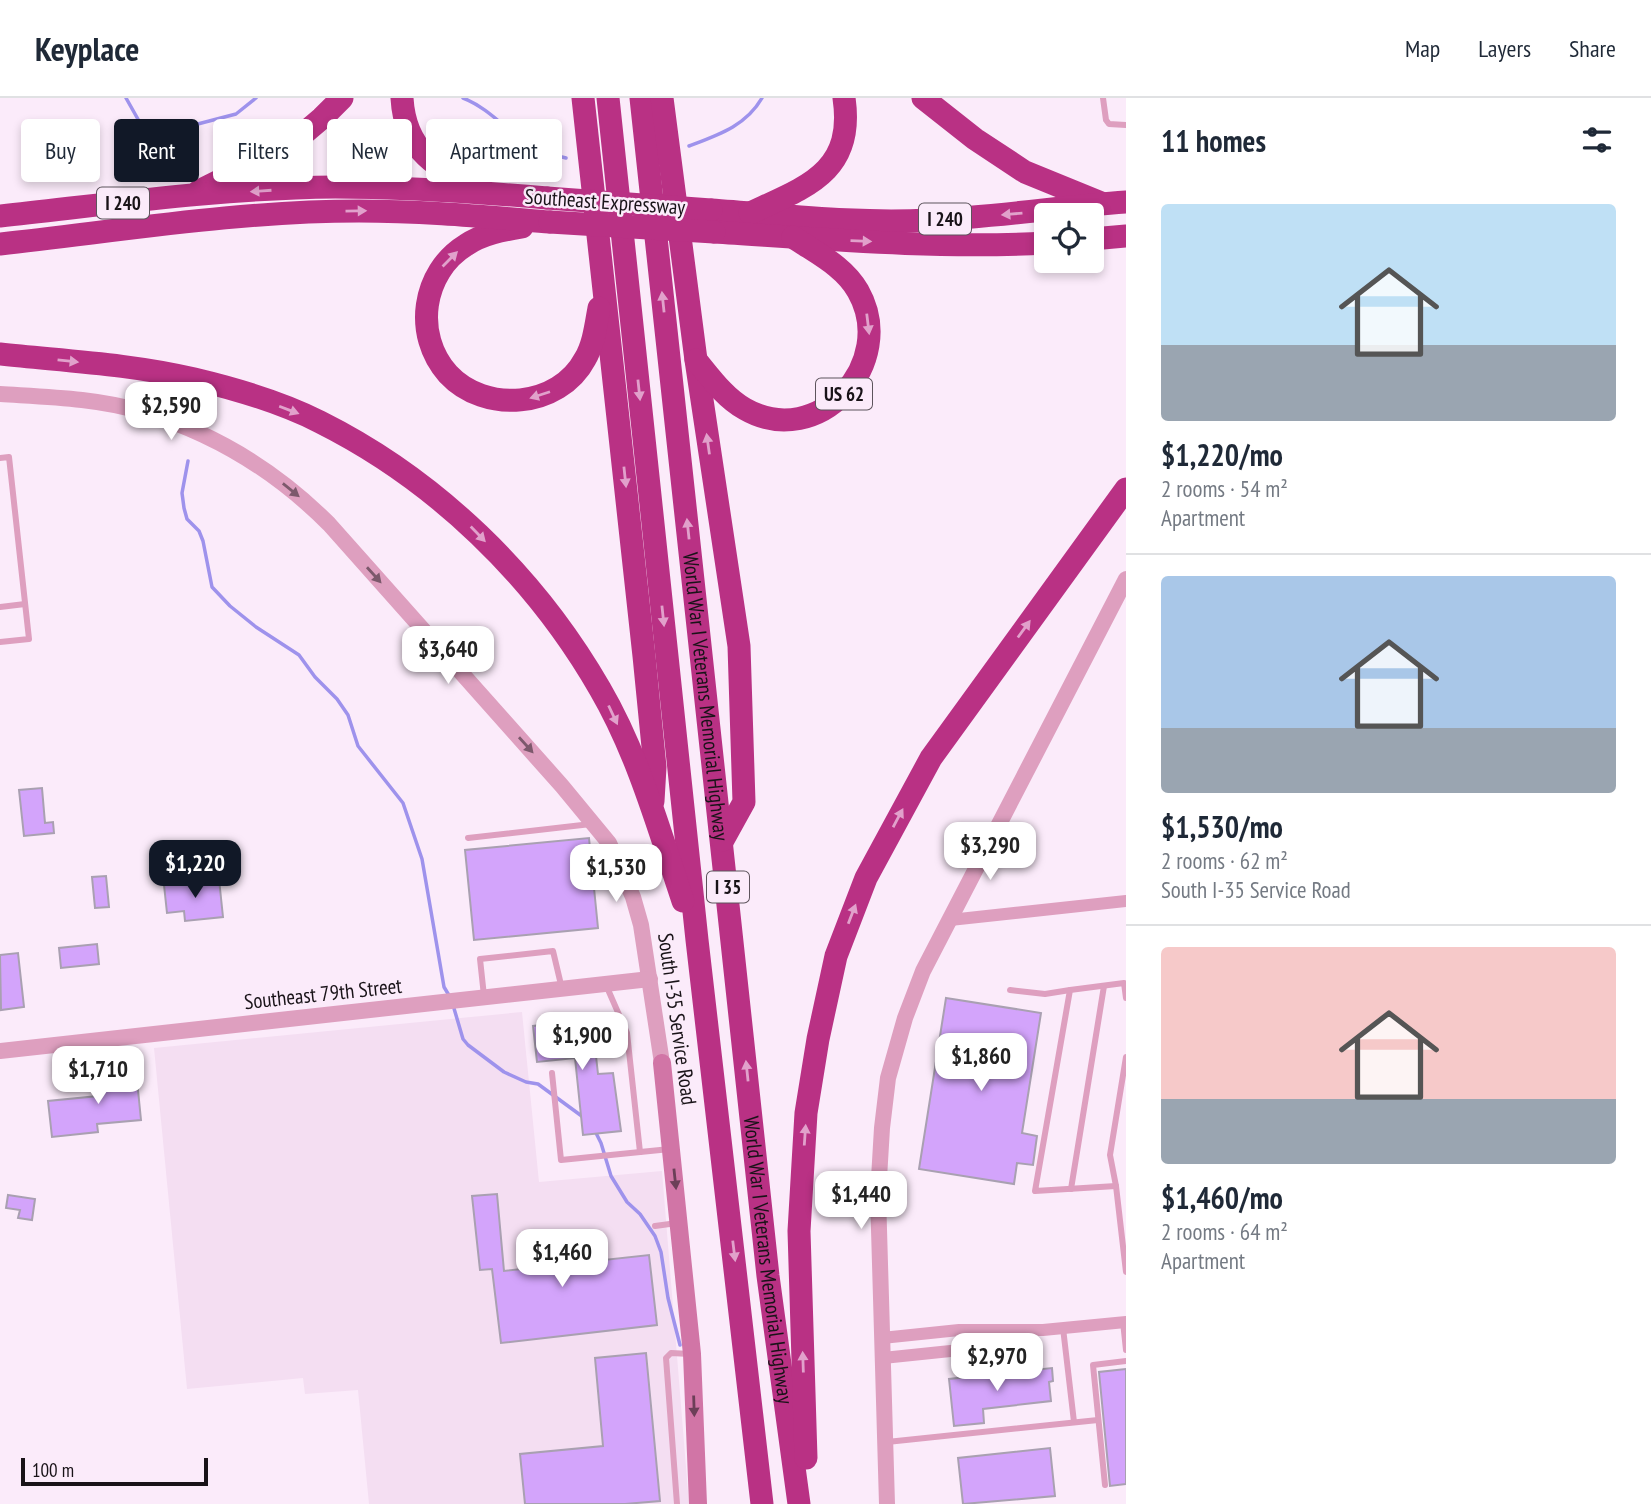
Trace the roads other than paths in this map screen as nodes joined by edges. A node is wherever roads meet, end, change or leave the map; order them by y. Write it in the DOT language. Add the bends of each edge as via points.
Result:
graph roads {
  1 [pos="342,98"];
  2 [pos="402,98"];
  3 [pos="608,98"];
  4 [pos="641,98"];
  5 [pos="662,98"];
  6 [pos="674,98"];
  7 [pos="844,98"];
  8 [pos="923,98"];
  9 [pos="1103,98"];
  10 [pos="583,100"];
  11 [pos="665,123"];
  12 [pos="1126,125"];
  13 [pos="500,194"];
  14 [pos="187,196"];
  15 [pos="1115,203"];
  16 [pos="750,213"];
  17 [pos="0,216"];
  18 [pos="712,221"];
  19 [pos="550,222"];
  20 [pos="1126,236"];
  21 [pos="793,237"];
  22 [pos="1104,238"];
  23 [pos="1034,243"];
  24 [pos="0,244"];
  25 [pos="603,287"];
  26 [pos="0,354"];
  27 [pos="696,360"];
  28 [pos="0,394"];
  29 [pos="0,458"];
  30 [pos="1126,489"];
  31 [pos="1126,579"];
  32 [pos="25,604"];
  33 [pos="0,607"];
  34 [pos="0,642"];
  35 [pos="652,810"];
  36 [pos="594,823"];
  37 [pos="468,838"];
  38 [pos="723,840"];
  39 [pos="1126,901"];
  40 [pos="950,920"];
  41 [pos="697,940"];
  42 [pos="650,979"];
  43 [pos="606,985"];
  44 [pos="1104,986"];
  45 [pos="562,989"];
  46 [pos="1010,990"];
  47 [pos="1070,990"];
  48 [pos="484,998"];
  49 [pos="1126,998"];
  50 [pos="0,1051"];
  51 [pos="1126,1057"];
  52 [pos="662,1063"];
  53 [pos="552,1073"];
  54 [pos="672,1149"];
  55 [pos="640,1152"];
  56 [pos="1116,1186"];
  57 [pos="1071,1189"];
  58 [pos="680,1223"];
  59 [pos="655,1226"];
  60 [pos="1126,1272"];
  61 [pos="1124,1322"];
  62 [pos="1063,1328"];
  63 [pos="1043,1330"];
  64 [pos="883,1338"];
  65 [pos="1126,1350"];
  66 [pos="692,1354"];
  67 [pos="883,1358"];
  68 [pos="1126,1361"];
  69 [pos="1098,1420"];
  70 [pos="1074,1422"];
  71 [pos="885,1443"];
  72 [pos="1105,1485"];
  73 [pos="677,1504"];
  74 [pos="698,1504"];
  75 [pos="762,1504"];
  76 [pos="799,1504"];
  77 [pos="808,1504"];
  78 [pos="887,1504"];
  1 -- 14 [label="highway" via="289,146"];
  2 -- 13 [label="highway" via="407,125 430,161 451,175"];
  3 -- 41 [label="highway, World War I Veterans Memorial Highway / I 35, one-way"];
  38 -- 4 [label="highway, World War I Veterans Memorial Highway / I 35, one-way"];
  5 -- 11 [label="highway"];
  6 -- 11 [label="highway"];
  7 -- 16 [label="highway" via="844,135 827,169 800,190"];
  8 -- 15 [label="highway" via="1025,172"];
  9 -- 12 [label="lane" via="1109,124"];
  10 -- 25 [label="highway"];
  11 -- 27 [label="highway"];
  13 -- 14 [label="highway, Southeast Expressway / I 240, one-way" via="334,187"];
  13 -- 18 [label="highway, Southeast Expressway / I 240, bridge"];
  14 -- 17 [label="highway, Southeast Expressway / I 240"];
  15 -- 16 [label="highway, Southeast Expressway / I 240, one-way" via="928,220"];
  16 -- 18 [label="highway, Southeast Expressway / I 240"];
  18 -- 19 [label="highway, Southeast Expressway / I 240, bridge"];
  18 -- 21 [label="highway, Southeast Expressway / I 240"];
  24 -- 19 [label="highway, Southeast Expressway / I 240, one-way" via="239,217 358,211"];
  25 -- 19 [label="highway, one-way" via="585,360 556,389 530,399 499,400 472,392 448,374 432,347 426,315 431,288 444,264 480,237"];
  20 -- 22 [label="highway"];
  21 -- 23 [label="highway, Southeast Expressway / I 240, one-way"];
  21 -- 27 [label="highway, US 62, one-way" via="836,266 864,304 868,348 857,378 846,392 819,411 774,418 745,410 731,400"];
  25 -- 35 [label="highway, one-way" via="655,767"];
  26 -- 35 [label="highway, one-way" via="194,379 319,421 393,465 458,514 521,578 564,632 601,690"];
  38 -- 27 [label="highway, one-way" via="744,802 739,646"];
  28 -- 36 [label="street, South I-35 Service Road, one-way" via="93,401 131,409 215,439 267,471 329,524"];
  29 -- 32 [label="lane" via="9,457"];
  77 -- 30 [label="highway, one-way" via="799,1231 806,1113 836,956 866,878 931,758"];
  31 -- 40 [label="street"];
  32 -- 33 [label="lane"];
  32 -- 34 [label="lane" via="29,639"];
  35 -- 41 [label="highway"];
  36 -- 37 [label="lane"];
  36 -- 42 [label="street, South I-35 Service Road" via="609,843 633,897"];
  76 -- 38 [label="highway, World War I Veterans Memorial Highway / I 35, one-way" via="767,1262"];
  39 -- 40 [label="street"];
  40 -- 64 [label="street" via="923,971 888,1078 878,1195"];
  41 -- 75 [label="highway, World War I Veterans Memorial Highway / I 35, one-way"];
  42 -- 43 [label="street, Southeast 79th Street"];
  42 -- 52 [label="street, South I-35 Service Road"];
  43 -- 45 [label="street, Southeast 79th Street"];
  43 -- 55 [label="lane" via="627,1033"];
  44 -- 47 [label="lane"];
  44 -- 49 [label="lane" via="1124,983"];
  44 -- 57 [label="lane"];
  45 -- 48 [label="street, Southeast 79th Street"];
  45 -- 48 [label="lane" via="553,951 480,959"];
  46 -- 47 [label="lane" via="1045,995"];
  47 -- 57 [label="lane" via="1035,1191"];
  48 -- 50 [label="street, Southeast 79th Street"];
  51 -- 56 [label="lane" via="1110,1155"];
  52 -- 54 [label="main road, South I-35 Service Road"];
  53 -- 55 [label="lane" via="561,1160"];
  54 -- 55 [label="lane"];
  54 -- 58 [label="main road, South I-35 Service Road, one-way"];
  56 -- 57 [label="lane"];
  56 -- 60 [label="lane"];
  58 -- 59 [label="lane"];
  58 -- 66 [label="main road, South I-35 Service Road"];
  61 -- 62 [label="street"];
  61 -- 65 [label="lane"];
  62 -- 63 [label="street"];
  62 -- 70 [label="lane"];
  63 -- 64 [label="street" via="959,1329"];
  63 -- 67 [label="street" via="960,1350"];
  64 -- 67 [label="street"];
  66 -- 73 [label="lane" via="671,1353 666,1358"];
  66 -- 74 [label="main road, South I-35 Service Road, one-way"];
  67 -- 71 [label="street"];
  68 -- 69 [label="lane" via="1093,1365"];
  69 -- 70 [label="lane"];
  69 -- 72 [label="lane"];
  70 -- 71 [label="lane"];
  71 -- 78 [label="street"];
}
